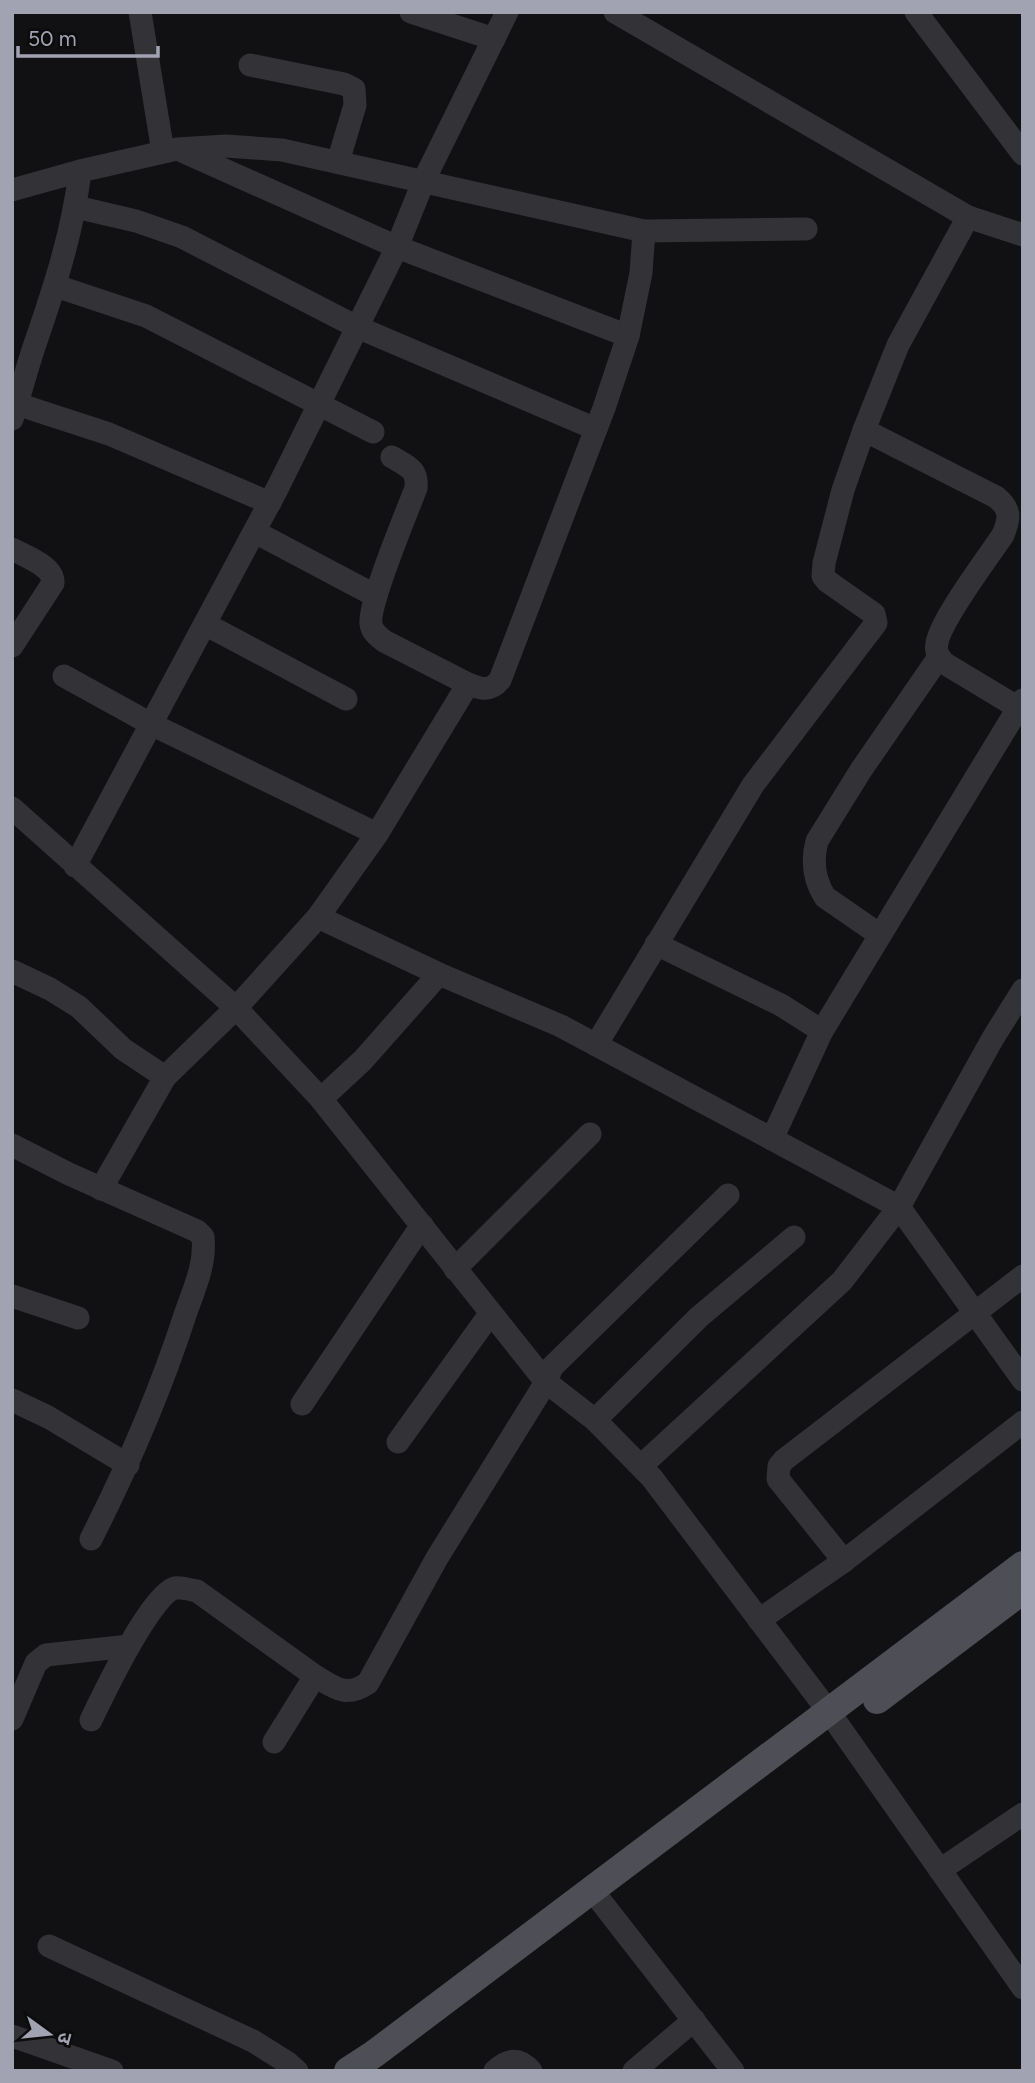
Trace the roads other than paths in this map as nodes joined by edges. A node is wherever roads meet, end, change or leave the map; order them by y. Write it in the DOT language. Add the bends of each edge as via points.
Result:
graph roads {
  1 [pos="140,12"];
  2 [pos="411,12"];
  3 [pos="507,12"];
  4 [pos="615,12"];
  5 [pos="916,12"];
  6 [pos="494,39"];
  7 [pos="250,65"];
  8 [pos="170,150"];
  9 [pos="1023,154"];
  10 [pos="338,162"];
  11 [pos="80,171"];
  12 [pos="424,180"];
  13 [pos="12,190"];
  14 [pos="76,207"];
  15 [pos="968,216"];
  16 [pos="806,229"];
  17 [pos="644,231"];
  18 [pos="1023,235"];
  19 [pos="397,247"];
  20 [pos="56,286"];
  21 [pos="356,327"];
  22 [pos="628,336"];
  23 [pos="21,356"];
  24 [pos="318,406"];
  25 [pos="15,412"];
  26 [pos="596,429"];
  27 [pos="864,430"];
  28 [pos="373,432"];
  29 [pos="392,457"];
  30 [pos="270,503"];
  31 [pos="255,532"];
  32 [pos="12,549"];
  33 [pos="376,596"];
  34 [pos="205,624"];
  35 [pos="14,641"];
  36 [pos="939,657"];
  37 [pos="64,676"];
  38 [pos="468,684"];
  39 [pos="346,699"];
  40 [pos="1020,704"];
  41 [pos="151,724"];
  42 [pos="12,808"];
  43 [pos="377,834"];
  44 [pos="75,866"];
  45 [pos="318,918"];
  46 [pos="880,934"];
  47 [pos="656,944"];
  48 [pos="12,971"];
  49 [pos="439,974"];
  50 [pos="1023,990"];
  51 [pos="236,1008"];
  52 [pos="1014,1027"];
  53 [pos="822,1031"];
  54 [pos="596,1045"];
  55 [pos="165,1077"];
  56 [pos="321,1099"];
  57 [pos="590,1134"];
  58 [pos="772,1139"];
  59 [pos="12,1145"];
  60 [pos="101,1189"];
  61 [pos="729,1195"];
  62 [pos="898,1207"];
  63 [pos="422,1225"];
  64 [pos="794,1237"];
  65 [pos="455,1269"];
  66 [pos="1023,1276"];
  67 [pos="12,1296"];
  68 [pos="974,1312"];
  69 [pos="490,1314"];
  70 [pos="78,1318"];
  71 [pos="1023,1380"];
  72 [pos="546,1382"];
  73 [pos="12,1400"];
  74 [pos="302,1404"];
  75 [pos="595,1420"];
  76 [pos="1023,1422"];
  77 [pos="398,1441"];
  78 [pos="128,1465"];
  79 [pos="641,1466"];
  80 [pos="91,1539"];
  81 [pos="844,1561"];
  82 [pos="1023,1565"];
  83 [pos="1023,1590"];
  84 [pos="759,1619"];
  85 [pos="129,1646"];
  86 [pos="315,1676"];
  87 [pos="12,1720"];
  88 [pos="91,1720"];
  89 [pos="834,1720"];
  90 [pos="274,1742"];
  91 [pos="1023,1814"];
  92 [pos="940,1870"];
  93 [pos="597,1897"];
  94 [pos="49,1946"];
  95 [pos="1023,1988"];
  96 [pos="694,2020"];
  97 [pos="12,2036"];
  98 [pos="112,2071"];
  99 [pos="297,2071"];
  100 [pos="348,2071"];
  101 [pos="381,2071"];
  102 [pos="495,2071"];
  103 [pos="531,2071"];
  104 [pos="634,2071"];
  105 [pos="733,2071"];
  1 -- 8 [label="street"];
  2 -- 6 [label="street"];
  3 -- 6 [label="street"];
  4 -- 15 [label="street"];
  5 -- 9 [label="street"];
  6 -- 12 [label="street"];
  7 -- 10 [label="street" via="354,89 355,105"];
  8 -- 10 [label="street" via="251,147"];
  8 -- 11 [label="street"];
  8 -- 19 [label="street"];
  10 -- 12 [label="street"];
  11 -- 13 [label="street"];
  11 -- 14 [label="street"];
  12 -- 17 [label="street"];
  12 -- 19 [label="street"];
  14 -- 20 [label="street"];
  14 -- 21 [label="street" via="182,237"];
  15 -- 18 [label="street"];
  15 -- 27 [label="street" via="898,345"];
  16 -- 17 [label="street"];
  17 -- 22 [label="street"];
  19 -- 21 [label="street"];
  19 -- 22 [label="street"];
  20 -- 23 [label="street"];
  20 -- 24 [label="street" via="146,316"];
  21 -- 24 [label="street"];
  21 -- 26 [label="street"];
  22 -- 26 [label="street"];
  23 -- 25 [label="street"];
  24 -- 28 [label="street"];
  24 -- 30 [label="street"];
  25 -- 30 [label="street" via="109,435"];
  26 -- 38 [label="street" via="500,680 490,688"];
  27 -- 36 [label="street" via="996,497 1009,512 1003,535 941,629"];
  27 -- 47 [label="street" via="823,570 827,582 876,616 876,623 753,785"];
  29 -- 33 [label="street" via="413,469 416,488"];
  30 -- 31 [label="street"];
  31 -- 33 [label="street"];
  31 -- 34 [label="street"];
  32 -- 35 [label="street" via="54,577"];
  33 -- 38 [label="street" via="371,624 378,636"];
  34 -- 39 [label="street"];
  34 -- 41 [label="street"];
  36 -- 40 [label="street"];
  36 -- 46 [label="street" via="861,770 814,851 815,873 825,897"];
  37 -- 41 [label="street"];
  38 -- 43 [label="street"];
  40 -- 46 [label="street"];
  41 -- 43 [label="street"];
  41 -- 44 [label="street"];
  42 -- 44 [label="street"];
  43 -- 45 [label="street"];
  44 -- 51 [label="street"];
  45 -- 49 [label="street"];
  45 -- 51 [label="street"];
  46 -- 53 [label="street"];
  47 -- 53 [label="street" via="781,1005"];
  47 -- 54 [label="street"];
  48 -- 55 [label="street" via="79,1007 123,1049"];
  49 -- 54 [label="street"];
  49 -- 56 [label="street" via="363,1060"];
  50 -- 52 [label="street"];
  51 -- 55 [label="street"];
  51 -- 56 [label="street"];
  52 -- 62 [label="street" via="993,1038"];
  53 -- 58 [label="street"];
  54 -- 58 [label="street"];
  55 -- 60 [label="street"];
  56 -- 63 [label="street"];
  57 -- 65 [label="street"];
  58 -- 62 [label="street"];
  59 -- 60 [label="street"];
  60 -- 78 [label="street" via="203,1237 203,1262 164,1380"];
  61 -- 72 [label="street" via="552,1367"];
  62 -- 68 [label="street"];
  62 -- 79 [label="street" via="842,1281"];
  63 -- 65 [label="street"];
  63 -- 74 [label="street"];
  64 -- 75 [label="street" via="699,1317"];
  65 -- 69 [label="street"];
  66 -- 68 [label="street"];
  67 -- 70 [label="street"];
  68 -- 71 [label="street"];
  68 -- 81 [label="street" via="779,1466 778,1479"];
  69 -- 72 [label="street"];
  69 -- 77 [label="street"];
  72 -- 75 [label="street"];
  72 -- 86 [label="street" via="437,1558 368,1682 349,1692"];
  73 -- 78 [label="street"];
  75 -- 79 [label="street"];
  76 -- 81 [label="street"];
  78 -- 80 [label="street"];
  79 -- 84 [label="street"];
  81 -- 84 [label="street"];
  82 -- 89 [label="main road"];
  83 -- 89 [label="main road"];
  84 -- 89 [label="street"];
  85 -- 86 [label="street" via="164,1595 183,1588 197,1591"];
  85 -- 87 [label="street" via="46,1655 36,1663"];
  85 -- 88 [label="street"];
  86 -- 90 [label="street"];
  89 -- 92 [label="street"];
  89 -- 93 [label="main road"];
  91 -- 92 [label="street"];
  92 -- 95 [label="street"];
  93 -- 96 [label="street"];
  93 -- 100 [label="main road"];
  93 -- 101 [label="main road"];
  94 -- 99 [label="street" via="253,2041"];
  96 -- 104 [label="street"];
  96 -- 105 [label="street"];
  97 -- 98 [label="street"];
  102 -- 103 [label="street" via="512,2060"];
}
